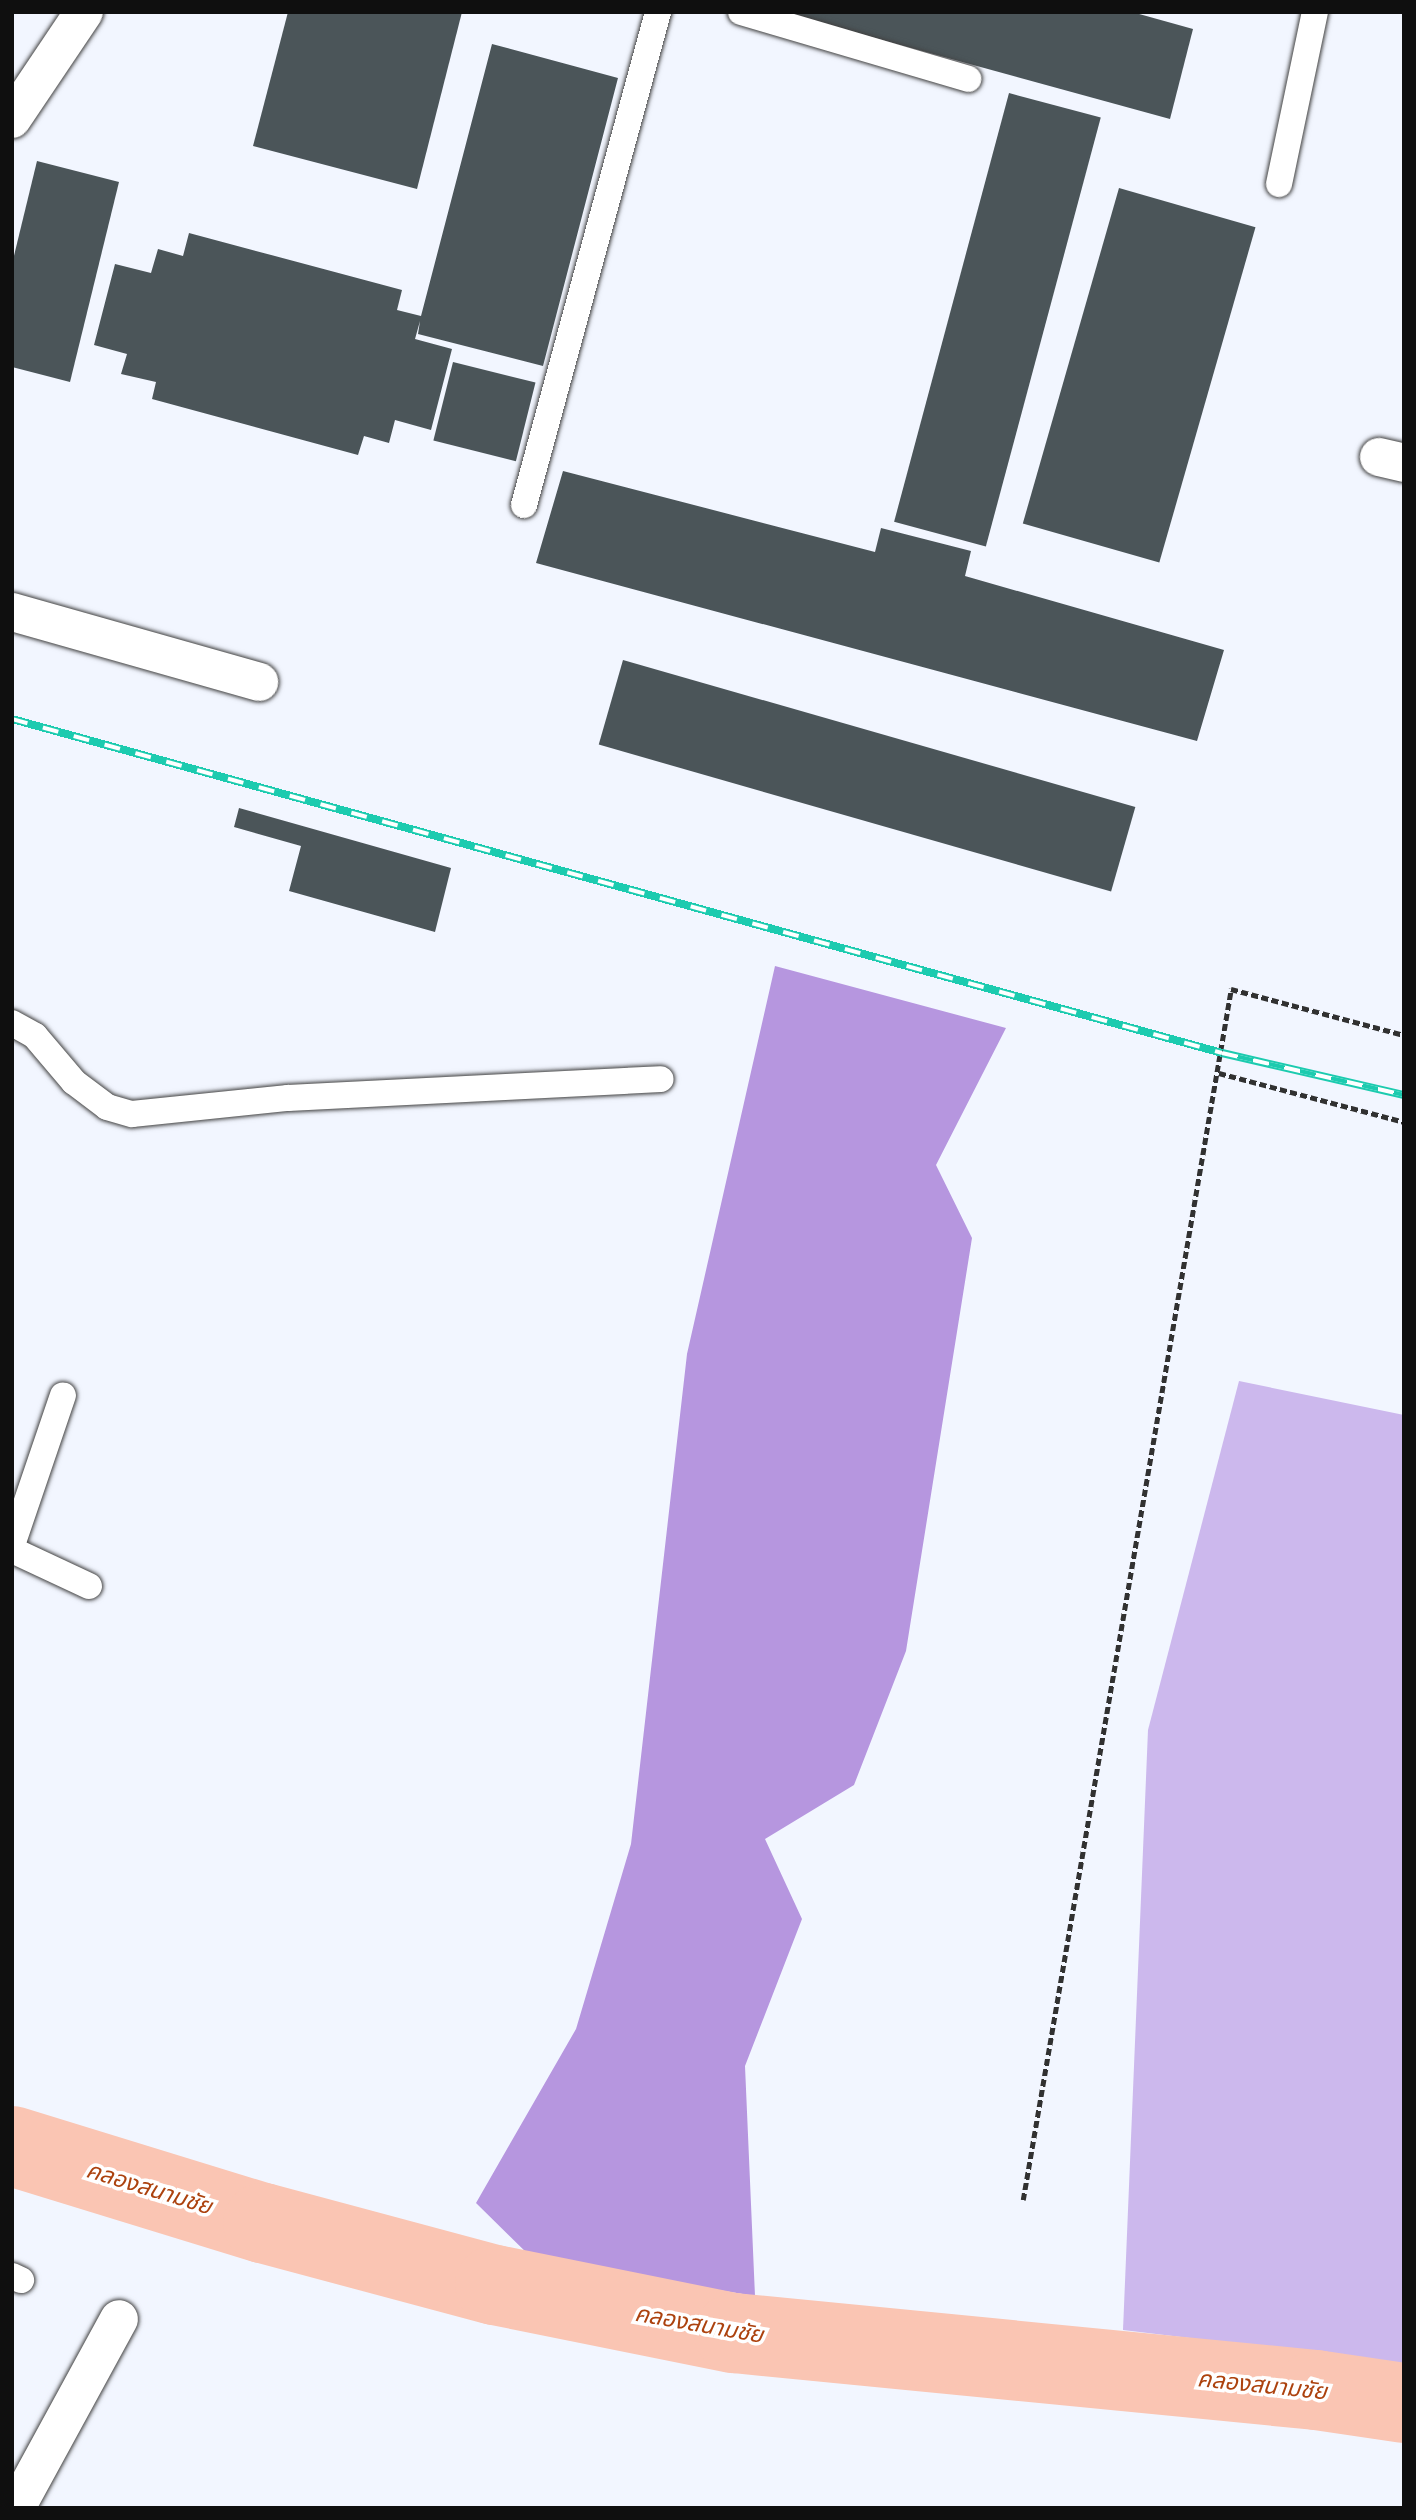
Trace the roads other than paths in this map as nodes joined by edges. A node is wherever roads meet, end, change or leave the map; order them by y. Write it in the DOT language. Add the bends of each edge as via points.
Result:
graph roads {
  1 [pos="85,12"];
  2 [pos="658,12"];
  3 [pos="741,12"];
  4 [pos="1315,12"];
  5 [pos="968,79"];
  6 [pos="12,119"];
  7 [pos="1279,184"];
  8 [pos="524,505"];
  9 [pos="12,612"];
  10 [pos="259,682"];
  11 [pos="12,1023"];
  12 [pos="662,1079"];
  13 [pos="63,1395"];
  14 [pos="12,1545"];
  15 [pos="12,1550"];
  16 [pos="89,1586"];
  17 [pos="119,2319"];
  18 [pos="16,2508"];
  1 -- 6 [label="street"];
  2 -- 8 [label="lane"];
  3 -- 5 [label="lane"];
  4 -- 7 [label="lane"];
  9 -- 10 [label="street"];
  11 -- 12 [label="lane" via="35,1036 74,1082 107,1108 132,1114 288,1098"];
  13 -- 14 [label="lane"];
  15 -- 16 [label="lane"];
  17 -- 18 [label="street"];
}
